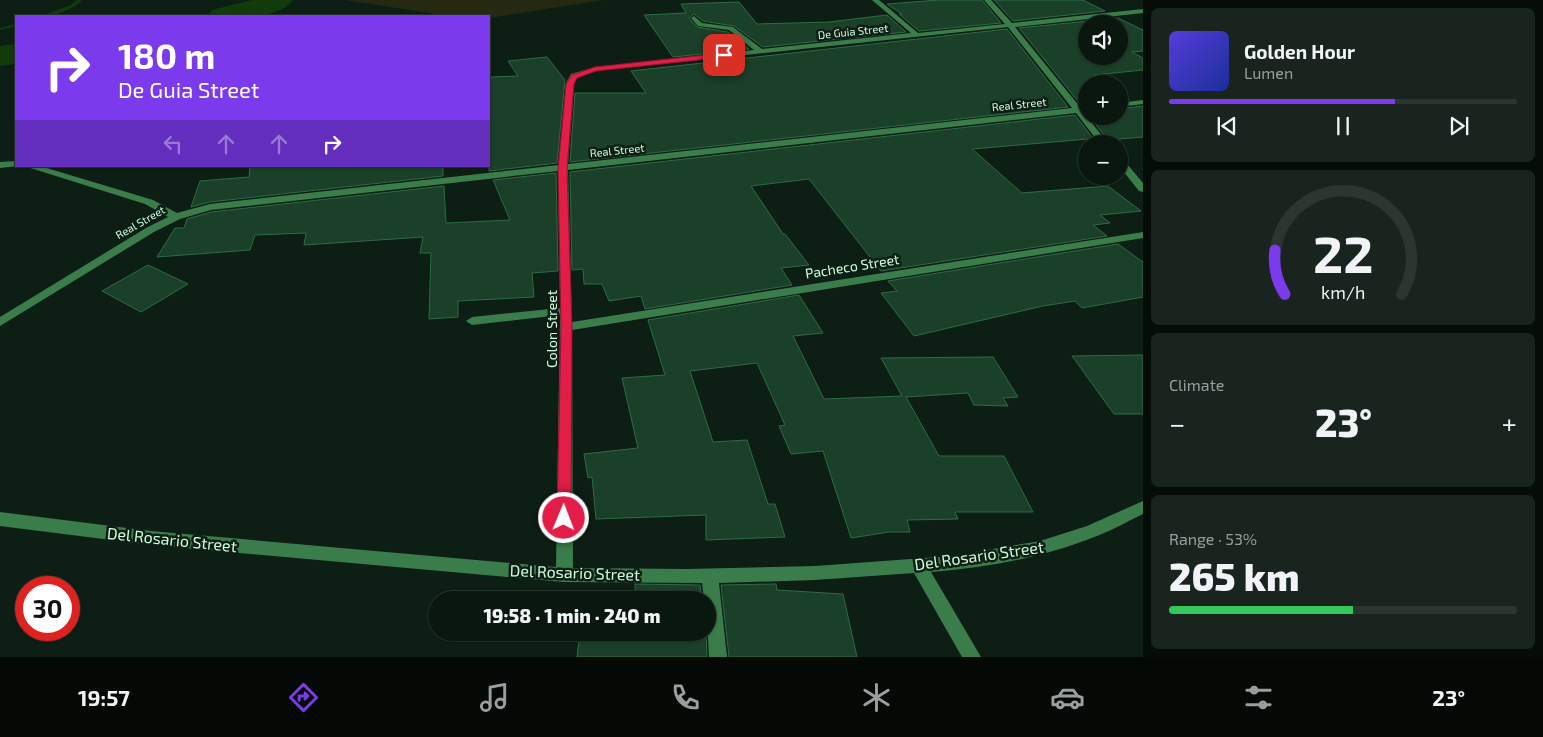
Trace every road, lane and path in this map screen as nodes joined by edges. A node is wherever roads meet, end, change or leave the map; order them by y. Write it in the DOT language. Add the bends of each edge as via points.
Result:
graph roads {
  1 [pos="875,0"];
  2 [pos="987,0"];
  3 [pos="1143,11"];
  4 [pos="694,18"];
  5 [pos="1010,25"];
  6 [pos="917,35"];
  7 [pos="760,52"];
  8 [pos="570,84"];
  9 [pos="1143,102"];
  10 [pos="1128,104"];
  11 [pos="1078,105"];
  12 [pos="1078,110"];
  13 [pos="15,164"];
  14 [pos="0,165"];
  15 [pos="32,167"];
  16 [pos="563,169"];
  17 [pos="1128,171"];
  18 [pos="1143,189"];
  19 [pos="176,217"];
  20 [pos="1143,235"];
  21 [pos="566,311"];
  22 [pos="472,321"];
  23 [pos="0,322"];
  24 [pos="566,327"];
  25 [pos="1143,508"];
  26 [pos="0,519"];
  27 [pos="918,565"];
  28 [pos="564,575"];
  29 [pos="710,575"];
  30 [pos="718,657"];
  31 [pos="972,657"];
  1 -- 6 [label="street"];
  2 -- 5 [label="street"];
  3 -- 5 [label="street, De Guia Street"];
  4 -- 7 [label="street" via="700,25 731,28"];
  5 -- 6 [label="street, De Guia Street"];
  5 -- 11 [label="street"];
  6 -- 7 [label="street, De Guia Street"];
  7 -- 8 [label="street, De Guia Street" via="595,69 574,76"];
  8 -- 16 [label="street, Colon Street"];
  9 -- 10 [label="street"];
  12 -- 16 [label="street, Real Street"];
  13 -- 14 [label="street"];
  15 -- 19 [label="street" via="149,202"];
  16 -- 19 [label="street, Real Street" via="210,207"];
  16 -- 21 [label="street, Colon Street"];
  17 -- 18 [label="street"];
  19 -- 23 [label="street, Real Street"];
  20 -- 24 [label="street, Pacheco Street"];
  21 -- 22 [label="street"];
  21 -- 24 [label="street, Colon Street"];
  24 -- 28 [label="street, Colon Street"];
  25 -- 27 [label="street, Del Rosario Street" via="1040,548"];
  26 -- 28 [label="street, Del Rosario Street" via="151,538"];
  27 -- 29 [label="street, Del Rosario Street" via="815,573"];
  27 -- 31 [label="street"];
  28 -- 29 [label="street, Del Rosario Street"];
  29 -- 30 [label="street"];
}
